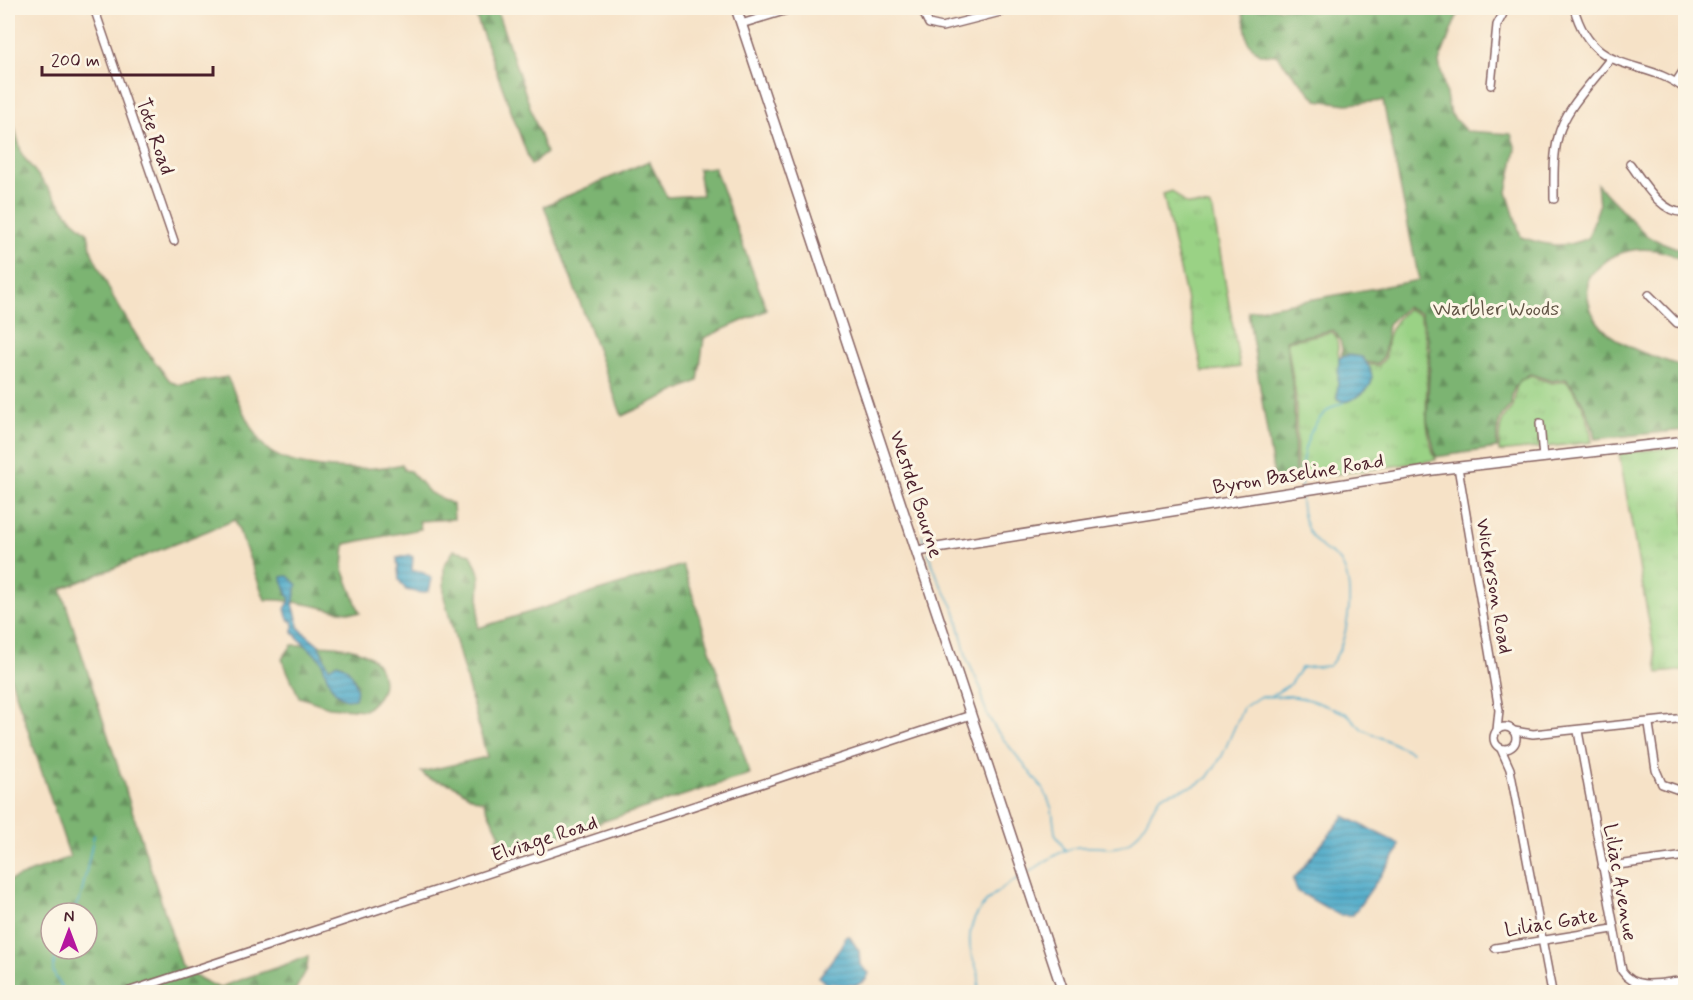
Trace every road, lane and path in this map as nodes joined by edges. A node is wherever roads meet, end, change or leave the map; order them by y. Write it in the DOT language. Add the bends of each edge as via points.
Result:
graph roads {
  1 [pos="94,8"];
  2 [pos="736,8"];
  3 [pos="794,8"];
  4 [pos="921,8"];
  5 [pos="1016,8"];
  6 [pos="1506,8"];
  7 [pos="1574,8"];
  8 [pos="741,24"];
  9 [pos="1610,59"];
  10 [pos="1686,67"];
  11 [pos="1676,82"];
  12 [pos="1491,85"];
  13 [pos="1686,90"];
  14 [pos="1630,164"];
  15 [pos="1554,198"];
  16 [pos="1686,212"];
  17 [pos="174,241"];
  18 [pos="1649,295"];
  19 [pos="1686,324"];
  20 [pos="1540,423"];
  21 [pos="1686,441"];
  22 [pos="1543,458"];
  23 [pos="1458,467"];
  24 [pos="918,551"];
  25 [pos="1499,710"];
  26 [pos="971,715"];
  27 [pos="1686,718"];
  28 [pos="1649,724"];
  29 [pos="1511,729"];
  30 [pos="1497,730"];
  31 [pos="1578,730"];
  32 [pos="1533,735"];
  33 [pos="1514,745"];
  34 [pos="1501,749"];
  35 [pos="1510,769"];
  36 [pos="1686,789"];
  37 [pos="1686,856"];
  38 [pos="1602,867"];
  39 [pos="1613,929"];
  40 [pos="1543,941"];
  41 [pos="1495,948"];
  42 [pos="1686,980"];
  43 [pos="127,993"];
  44 [pos="1063,993"];
  45 [pos="1552,993"];
  1 -- 17 [label="street, Tote Road"];
  2 -- 8 [label="main road, Westdel Bourne"];
  3 -- 8 [label="street"];
  4 -- 5 [label="street" via="929,24 942,27"];
  6 -- 12 [label="street" via="1497,25"];
  7 -- 9 [label="street" via="1587,37"];
  8 -- 24 [label="main road, Westdel Bourne"];
  9 -- 11 [label="street"];
  9 -- 15 [label="street" via="1558,134"];
  10 -- 11 [label="street"];
  11 -- 13 [label="street"];
  14 -- 16 [label="street" via="1667,209 1677,214"];
  18 -- 19 [label="street" via="1677,323"];
  20 -- 22 [label="street"];
  21 -- 22 [label="main road, Byron Baseline Road"];
  22 -- 23 [label="main road, Byron Baseline Road"];
  23 -- 24 [label="main road, Byron Baseline Road"];
  23 -- 25 [label="street, Wickerson Road"];
  24 -- 26 [label="main road, Westdel Bourne"];
  25 -- 29 [label="street, Wickerson Road"];
  25 -- 30 [label="street, Wickerson Road"];
  26 -- 43 [label="street, Elviage Road"];
  26 -- 44 [label="main road, Westdel Bourne"];
  27 -- 28 [label="street"];
  28 -- 31 [label="street"];
  28 -- 36 [label="street" via="1662,784"];
  29 -- 30 [label="street"];
  29 -- 32 [label="street"];
  29 -- 33 [label="street, Wickerson Road"];
  30 -- 34 [label="street, Wickerson Road" via="1494,741"];
  31 -- 32 [label="street"];
  31 -- 38 [label="street, Liliac Avenue"];
  32 -- 33 [label="street"];
  33 -- 34 [label="street"];
  33 -- 35 [label="street"];
  34 -- 35 [label="street"];
  35 -- 40 [label="street"];
  37 -- 38 [label="street"];
  38 -- 39 [label="street, Liliac Avenue"];
  39 -- 40 [label="street, Liliac Gate"];
  39 -- 42 [label="street, Liliac Avenue" via="1622,972 1632,982"];
  40 -- 41 [label="street, Liliac Gate"];
  40 -- 45 [label="street"];
}
